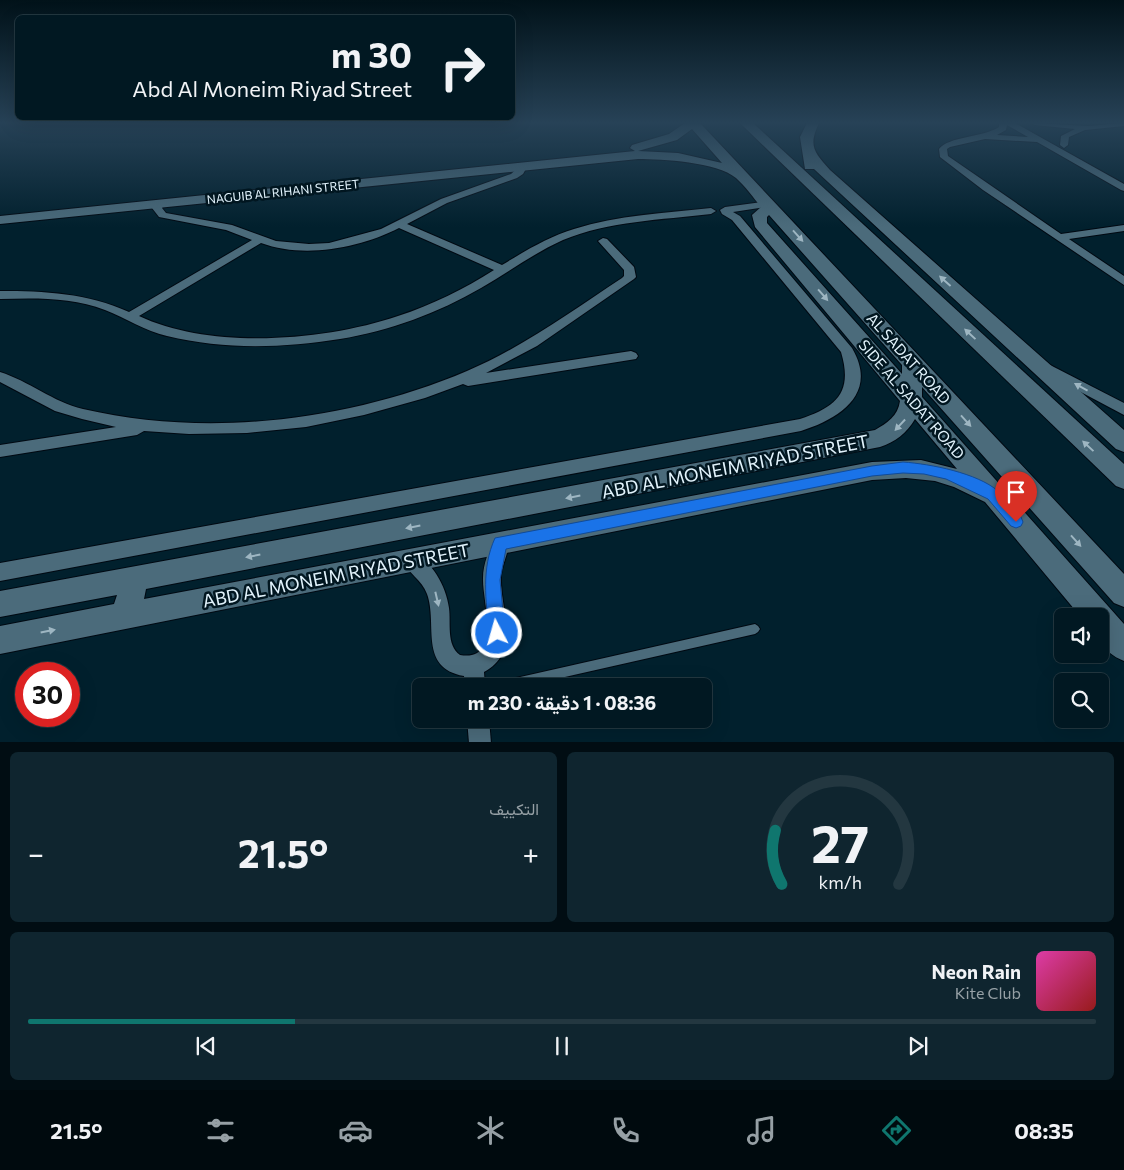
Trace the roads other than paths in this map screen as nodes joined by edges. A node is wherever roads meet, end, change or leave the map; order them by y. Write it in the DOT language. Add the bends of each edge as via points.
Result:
graph roads {
  1 [pos="578,158"];
  2 [pos="593,158"];
  3 [pos="680,158"];
  4 [pos="726,158"];
  5 [pos="783,158"];
  6 [pos="809,158"];
  7 [pos="812,158"];
  8 [pos="945,158"];
  9 [pos="1070,158"];
  10 [pos="1087,158"];
  11 [pos="522,167"];
  12 [pos="742,175"];
  13 [pos="1124,178"];
  14 [pos="812,185"];
  15 [pos="1124,188"];
  16 [pos="212,194"];
  17 [pos="159,204"];
  18 [pos="770,206"];
  19 [pos="0,210"];
  20 [pos="721,211"];
  21 [pos="0,220"];
  22 [pos="399,224"];
  23 [pos="1124,228"];
  24 [pos="1059,237"];
  25 [pos="259,240"];
  26 [pos="603,241"];
  27 [pos="503,270"];
  28 [pos="1124,281"];
  29 [pos="0,295"];
  30 [pos="129,317"];
  31 [pos="520,351"];
  32 [pos="631,356"];
  33 [pos="1030,358"];
  34 [pos="912,362"];
  35 [pos="525,373"];
  36 [pos="0,377"];
  37 [pos="448,384"];
  38 [pos="911,397"];
  39 [pos="1124,410"];
  40 [pos="105,420"];
  41 [pos="155,426"];
  42 [pos="96,435"];
  43 [pos="1124,443"];
  44 [pos="852,445"];
  45 [pos="0,451"];
  46 [pos="872,471"];
  47 [pos="1124,479"];
  48 [pos="993,494"];
  49 [pos="500,543"];
  50 [pos="411,560"];
  51 [pos="0,572"];
  52 [pos="135,578"];
  53 [pos="1124,594"];
  54 [pos="0,604"];
  55 [pos="1091,608"];
  56 [pos="124,616"];
  57 [pos="1109,629"];
  58 [pos="755,630"];
  59 [pos="0,640"];
  60 [pos="1124,646"];
  61 [pos="474,676"];
  62 [pos="539,678"];
  63 [pos="479,728"];
  64 [pos="480,742"];
  1 -- 16 [label="street, NAGUIB AL RIHANI STREET"];
  2 -- 11 [label="street, NAGUIB AL RIHANI STREET"];
  3 -- 12 [label="street, NAGUIB AL RIHANI STREET" via="704,161"];
  4 -- 12 [label="street, AL SADAT ROAD"];
  5 -- 14 [label="street"];
  6 -- 14 [label="street"];
  33 -- 7 [label="street, one-way"];
  8 -- 24 [label="street"];
  9 -- 15 [label="street"];
  10 -- 13 [label="street"];
  11 -- 16 [label="street, NAGUIB AL RIHANI STREET"];
  11 -- 22 [label="street" via="514,176 444,201"];
  12 -- 18 [label="street, AL SADAT ROAD"];
  47 -- 14 [label="street, one-way"];
  16 -- 17 [label="street, NAGUIB AL RIHANI STREET"];
  16 -- 19 [label="street, NAGUIB AL RIHANI STREET"];
  17 -- 21 [label="street, NAGUIB AL RIHANI STREET"];
  17 -- 25 [label="street" via="157,208 163,215 210,223"];
  18 -- 20 [label="street"];
  18 -- 34 [label="street, AL SADAT ROAD, one-way"];
  18 -- 38 [label="street, SIDE AL SADAT ROAD, one-way" via="759,215 760,224"];
  20 -- 27 [label="street" via="607,224 583,230 547,244"];
  20 -- 51 [label="street" via="736,218 847,350 854,366 850,396 839,408 822,418 801,425"];
  22 -- 25 [label="street" via="367,238 329,246 291,246"];
  22 -- 27 [label="street"];
  23 -- 24 [label="street"];
  24 -- 28 [label="street"];
  25 -- 30 [label="street"];
  26 -- 31 [label="street" via="630,269 630,277"];
  27 -- 30 [label="street" via="424,311 324,337 262,342 219,340 166,331"];
  29 -- 30 [label="street" via="83,300"];
  31 -- 35 [label="street"];
  31 -- 37 [label="street"];
  32 -- 35 [label="street"];
  39 -- 33 [label="street, one-way"];
  33 -- 43 [label="street"];
  34 -- 38 [label="street, ABD AL MONEIM RIYAD STREET"];
  34 -- 53 [label="street, AL SADAT ROAD, one-way"];
  35 -- 37 [label="street"];
  36 -- 40 [label="street" via="60,407"];
  37 -- 41 [label="street" via="406,398 316,419 233,428"];
  38 -- 44 [label="street, ABD AL MONEIM RIYAD STREET, one-way" via="910,410 894,431"];
  38 -- 48 [label="street, SIDE AL SADAT ROAD"];
  40 -- 41 [label="street"];
  40 -- 42 [label="street"];
  41 -- 42 [label="street"];
  42 -- 45 [label="street"];
  44 -- 46 [label="street" via="866,457"];
  44 -- 52 [label="street, ABD AL MONEIM RIYAD STREET, one-way"];
  46 -- 48 [label="street, ABD AL MONEIM RIYAD STREET" via="903,467 924,469 947,474"];
  46 -- 49 [label="street, ABD AL MONEIM RIYAD STREET"];
  48 -- 55 [label="street, SIDE AL SADAT ROAD"];
  49 -- 50 [label="street, ABD AL MONEIM RIYAD STREET"];
  49 -- 61 [label="street" via="492,580 497,642"];
  50 -- 56 [label="street, ABD AL MONEIM RIYAD STREET"];
  50 -- 61 [label="street, one-way" via="435,589 447,658"];
  52 -- 54 [label="street, ABD AL MONEIM RIYAD STREET"];
  52 -- 56 [label="street"];
  59 -- 56 [label="street, ABD AL MONEIM RIYAD STREET, one-way"];
  57 -- 60 [label="street, SIDE AL SADAT ROAD"];
  58 -- 62 [label="lane"];
  63 -- 64 [label="street"];
}
